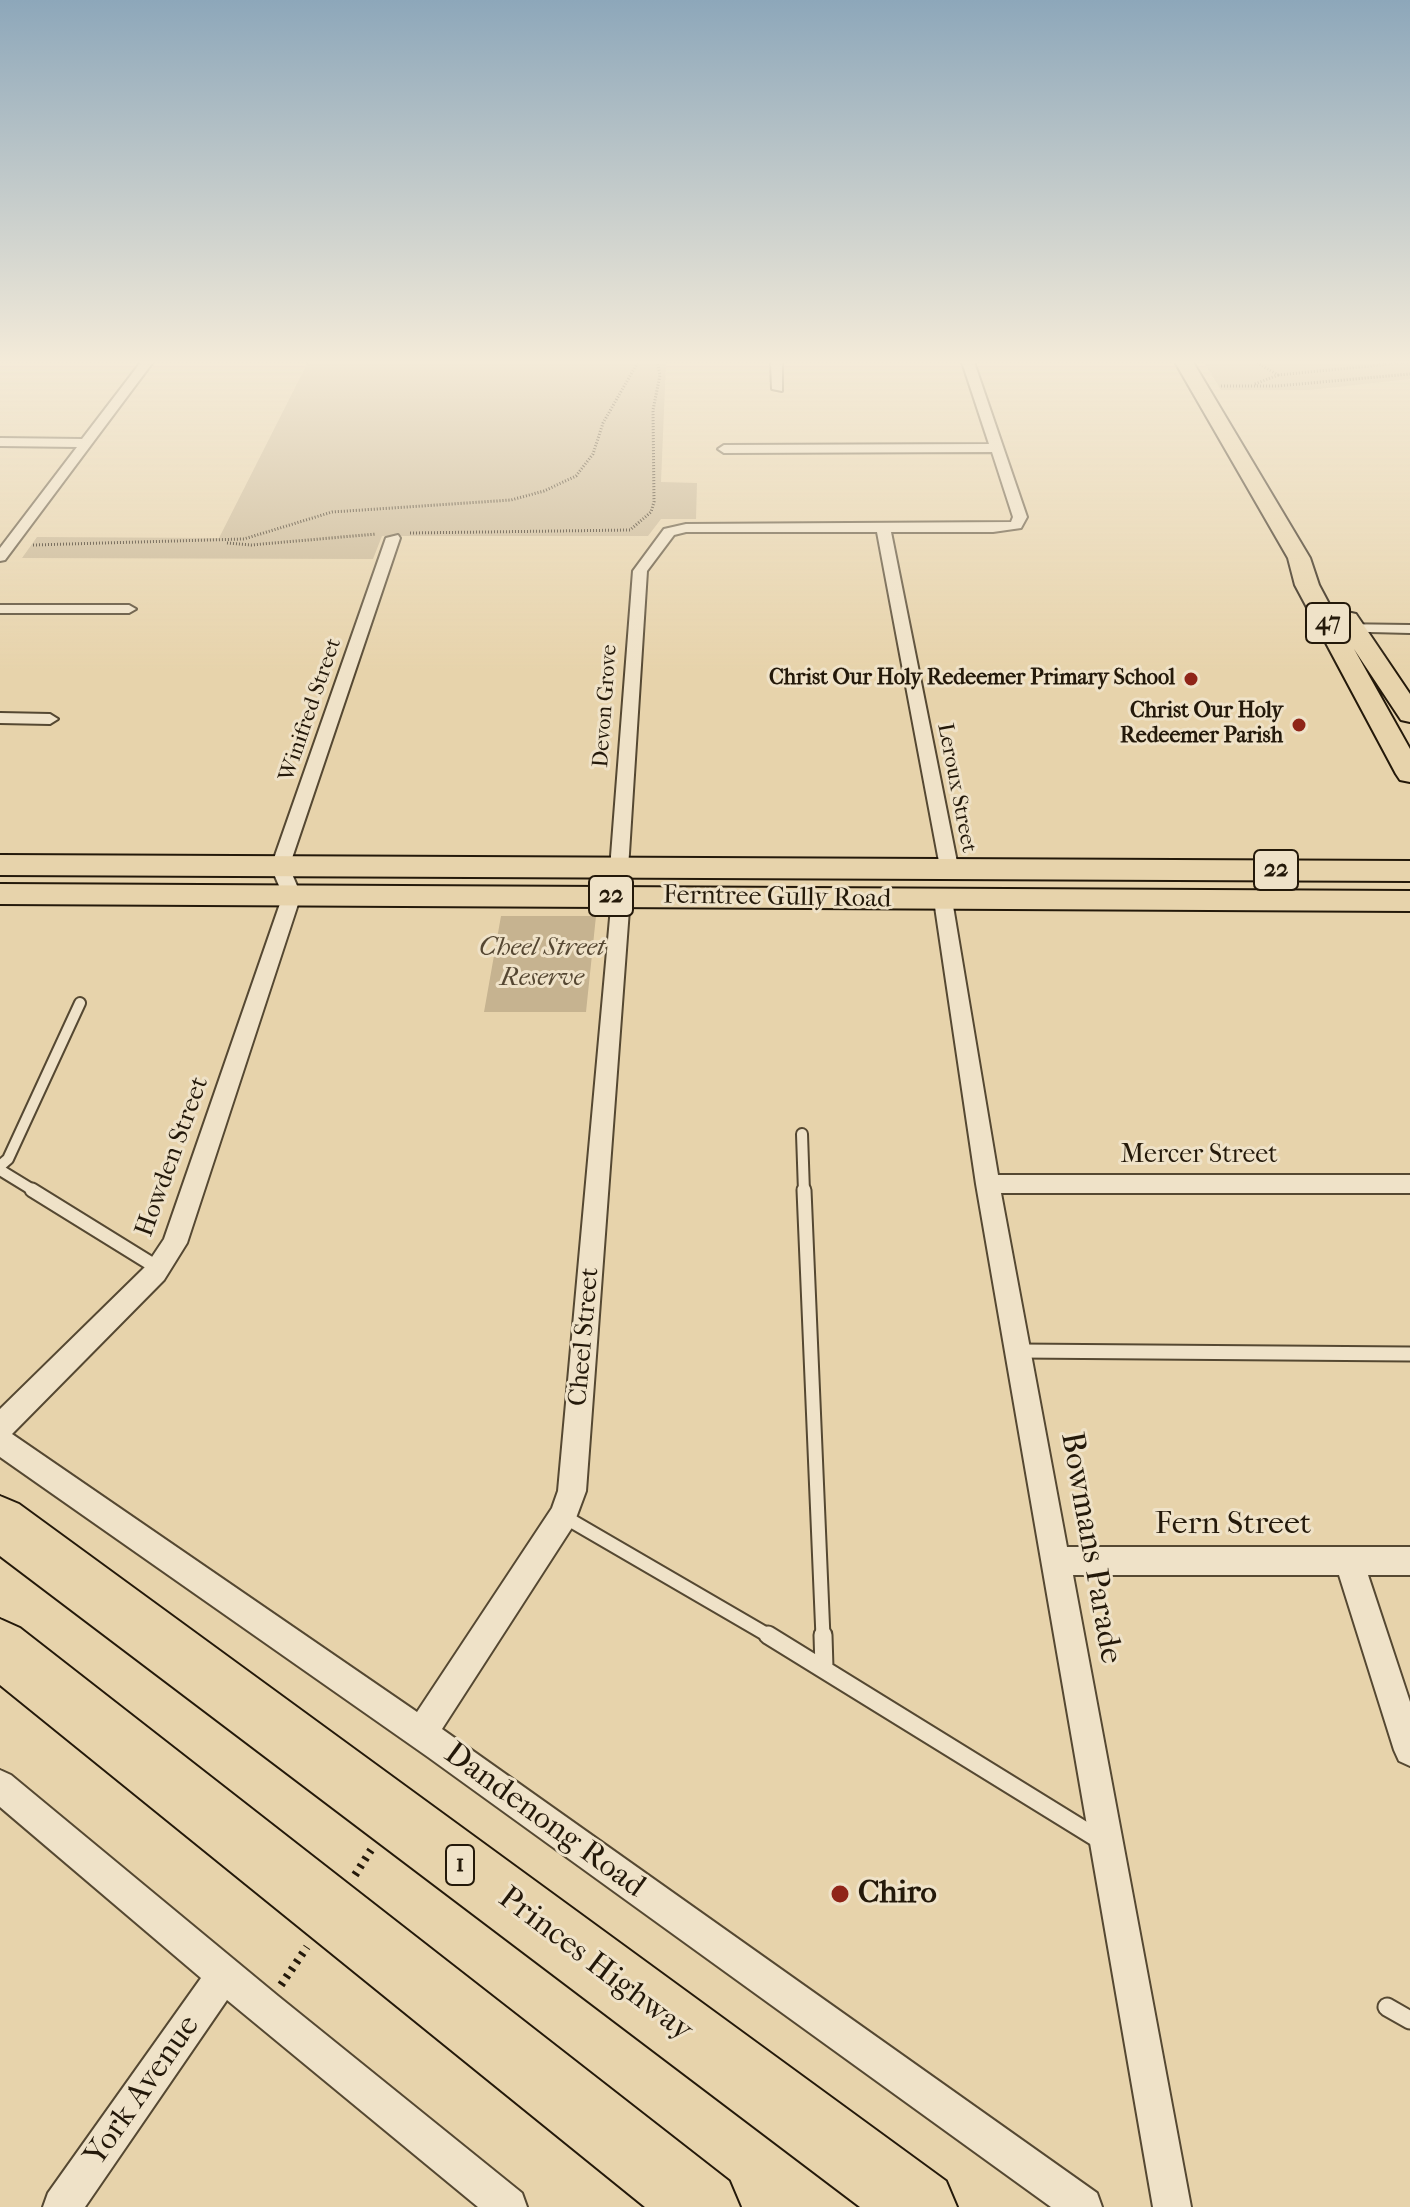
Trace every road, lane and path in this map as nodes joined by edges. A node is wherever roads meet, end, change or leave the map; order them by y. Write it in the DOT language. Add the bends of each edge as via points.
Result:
graph roads {
  1 [pos="69,465"];
  2 [pos="585,465"];
  3 [pos="654,465"];
  4 [pos="1003,465"];
  5 [pos="1244,465"];
  6 [pos="883,528"];
  7 [pos="393,535"];
  8 [pos="212,542"];
  9 [pos="9,545"];
  10 [pos="0,557"];
  11 [pos="0,609"];
  12 [pos="129,609"];
  13 [pos="1342,628"];
  14 [pos="1410,629"];
  15 [pos="1410,714"];
  16 [pos="0,718"];
  17 [pos="50,719"];
  18 [pos="1410,774"];
  19 [pos="0,865"];
  20 [pos="949,867"];
  21 [pos="1410,871"];
  22 [pos="286,881"];
  23 [pos="620,883"];
  24 [pos="0,894"];
  25 [pos="943,900"];
  26 [pos="1410,901"];
  27 [pos="80,1003"];
  28 [pos="802,1134"];
  29 [pos="0,1168"];
  30 [pos="988,1184"];
  31 [pos="1410,1184"];
  32 [pos="159,1268"];
  33 [pos="1018,1351"];
  34 [pos="1410,1354"];
  35 [pos="0,1427"];
  36 [pos="0,1441"];
  37 [pos="563,1516"];
  38 [pos="0,1523"];
  39 [pos="1055,1561"];
  40 [pos="1349,1561"];
  41 [pos="1410,1561"];
  42 [pos="0,1648"];
  43 [pos="824,1668"];
  44 [pos="421,1734"];
  45 [pos="1410,1750"];
  46 [pos="0,1786"];
  47 [pos="1106,1844"];
  48 [pos="224,1975"];
  49 [pos="1387,2007"];
  50 [pos="1410,2020"];
  51 [pos="62,2207"];
  52 [pos="508,2207"];
  53 [pos="703,2207"];
  54 [pos="920,2207"];
  55 [pos="1083,2207"];
  56 [pos="1172,2207"];
  1 -- 9 [label="street"];
  2 -- 8 [label="path" via="576,476 511,500 332,512 244,539"];
  3 -- 7 [label="path" via="651,512 630,530"];
  4 -- 6 [label="street" via="1020,517 1013,527"];
  5 -- 13 [label="main road, 47" via="1299,558 1307,585"];
  6 -- 20 [label="street, Leroux Street"];
  6 -- 23 [label="street, Devon Grove" via="698,527 667,534 638,577"];
  7 -- 8 [label="path" via="251,545"];
  7 -- 22 [label="street, Winifred Street"];
  8 -- 9 [label="path"];
  9 -- 10 [label="street"];
  11 -- 12 [label="street"];
  13 -- 14 [label="street"];
  13 -- 15 [label="main road, 47"];
  13 -- 18 [label="main road, 47"];
  16 -- 17 [label="street"];
  19 -- 22 [label="main road, Ferntree Gully Road / 22"];
  20 -- 21 [label="main road, Ferntree Gully Road / 22"];
  20 -- 23 [label="main road, Ferntree Gully Road / 22"];
  22 -- 23 [label="main road, Ferntree Gully Road / 22"];
  22 -- 24 [label="main road, Ferntree Gully Road / 22"];
  22 -- 32 [label="street, Howden Street" via="175,1243"];
  23 -- 25 [label="main road, Ferntree Gully Road / 22"];
  23 -- 37 [label="street, Cheel Street" via="572,1491"];
  25 -- 26 [label="main road, Ferntree Gully Road / 22"];
  25 -- 30 [label="street, Bowmans Parade"];
  27 -- 29 [label="lane"];
  28 -- 43 [label="lane"];
  29 -- 32 [label="lane"];
  30 -- 31 [label="street, Mercer Street"];
  30 -- 33 [label="street, Bowmans Parade"];
  32 -- 35 [label="street, Howden Street"];
  33 -- 34 [label="lane"];
  33 -- 39 [label="street, Bowmans Parade"];
  36 -- 44 [label="street, Dandenong Road"];
  37 -- 43 [label="lane"];
  37 -- 44 [label="street, Cheel Street"];
  38 -- 54 [label="highway, Princes Highway / 1"];
  39 -- 40 [label="street, Fern Street"];
  39 -- 47 [label="street, Bowmans Parade"];
  40 -- 41 [label="street, Fern Street"];
  40 -- 45 [label="street"];
  42 -- 53 [label="highway"];
  43 -- 47 [label="lane"];
  44 -- 55 [label="street, Dandenong Road"];
  46 -- 48 [label="street"];
  47 -- 56 [label="street, Bowmans Parade"];
  48 -- 51 [label="street, York Avenue"];
  48 -- 52 [label="street"];
  49 -- 50 [label="lane"];
}
